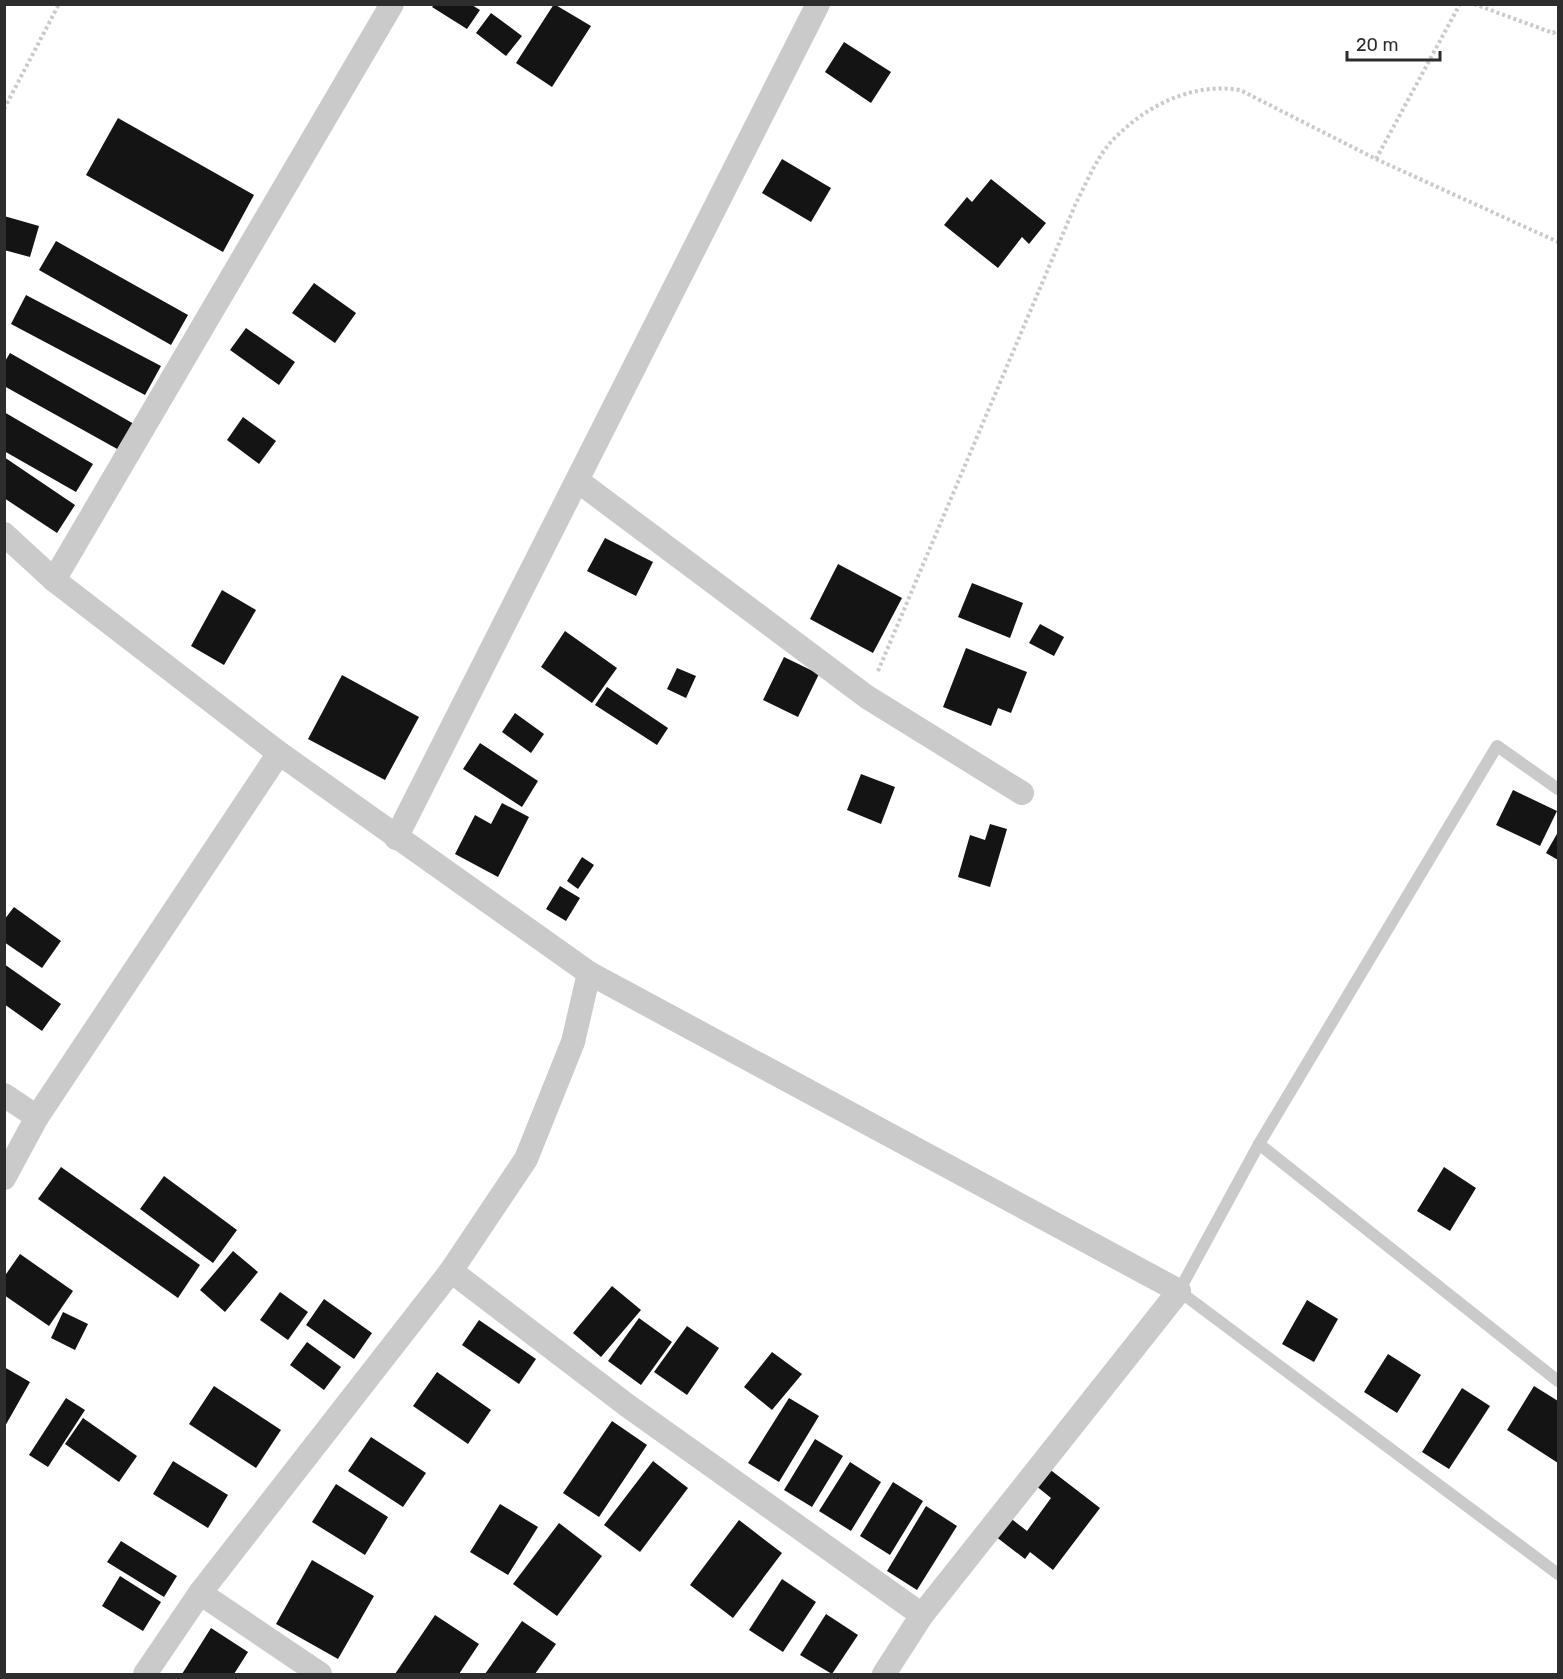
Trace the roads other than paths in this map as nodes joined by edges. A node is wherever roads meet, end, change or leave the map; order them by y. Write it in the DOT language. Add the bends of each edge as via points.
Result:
graph roads {
  1 [pos="392,4"];
  2 [pos="818,4"];
  3 [pos="578,481"];
  4 [pos="4,534"];
  5 [pos="54,580"];
  6 [pos="279,753"];
  7 [pos="1558,789"];
  8 [pos="1022,793"];
  9 [pos="396,838"];
  10 [pos="590,973"];
  11 [pos="4,1095"];
  12 [pos="37,1117"];
  13 [pos="1259,1144"];
  14 [pos="4,1178"];
  15 [pos="451,1271"];
  16 [pos="1179,1291"];
  17 [pos="1558,1381"];
  18 [pos="1558,1574"];
  19 [pos="200,1593"];
  20 [pos="922,1615"];
  21 [pos="145,1674"];
  22 [pos="320,1674"];
  23 [pos="884,1674"];
  1 -- 5 [label="street"];
  2 -- 3 [label="street"];
  3 -- 8 [label="street" via="867,697"];
  3 -- 9 [label="street"];
  4 -- 5 [label="street"];
  5 -- 6 [label="street"];
  6 -- 9 [label="street"];
  6 -- 12 [label="street"];
  7 -- 13 [label="lane" via="1497,746"];
  9 -- 10 [label="street"];
  10 -- 15 [label="street" via="573,1042 526,1159"];
  10 -- 16 [label="street"];
  11 -- 12 [label="street"];
  12 -- 14 [label="street"];
  13 -- 16 [label="lane"];
  13 -- 17 [label="lane"];
  15 -- 19 [label="street"];
  15 -- 20 [label="street" via="628,1406"];
  16 -- 18 [label="lane"];
  16 -- 20 [label="street"];
  19 -- 21 [label="street"];
  19 -- 22 [label="street"];
  20 -- 23 [label="street"];
}
